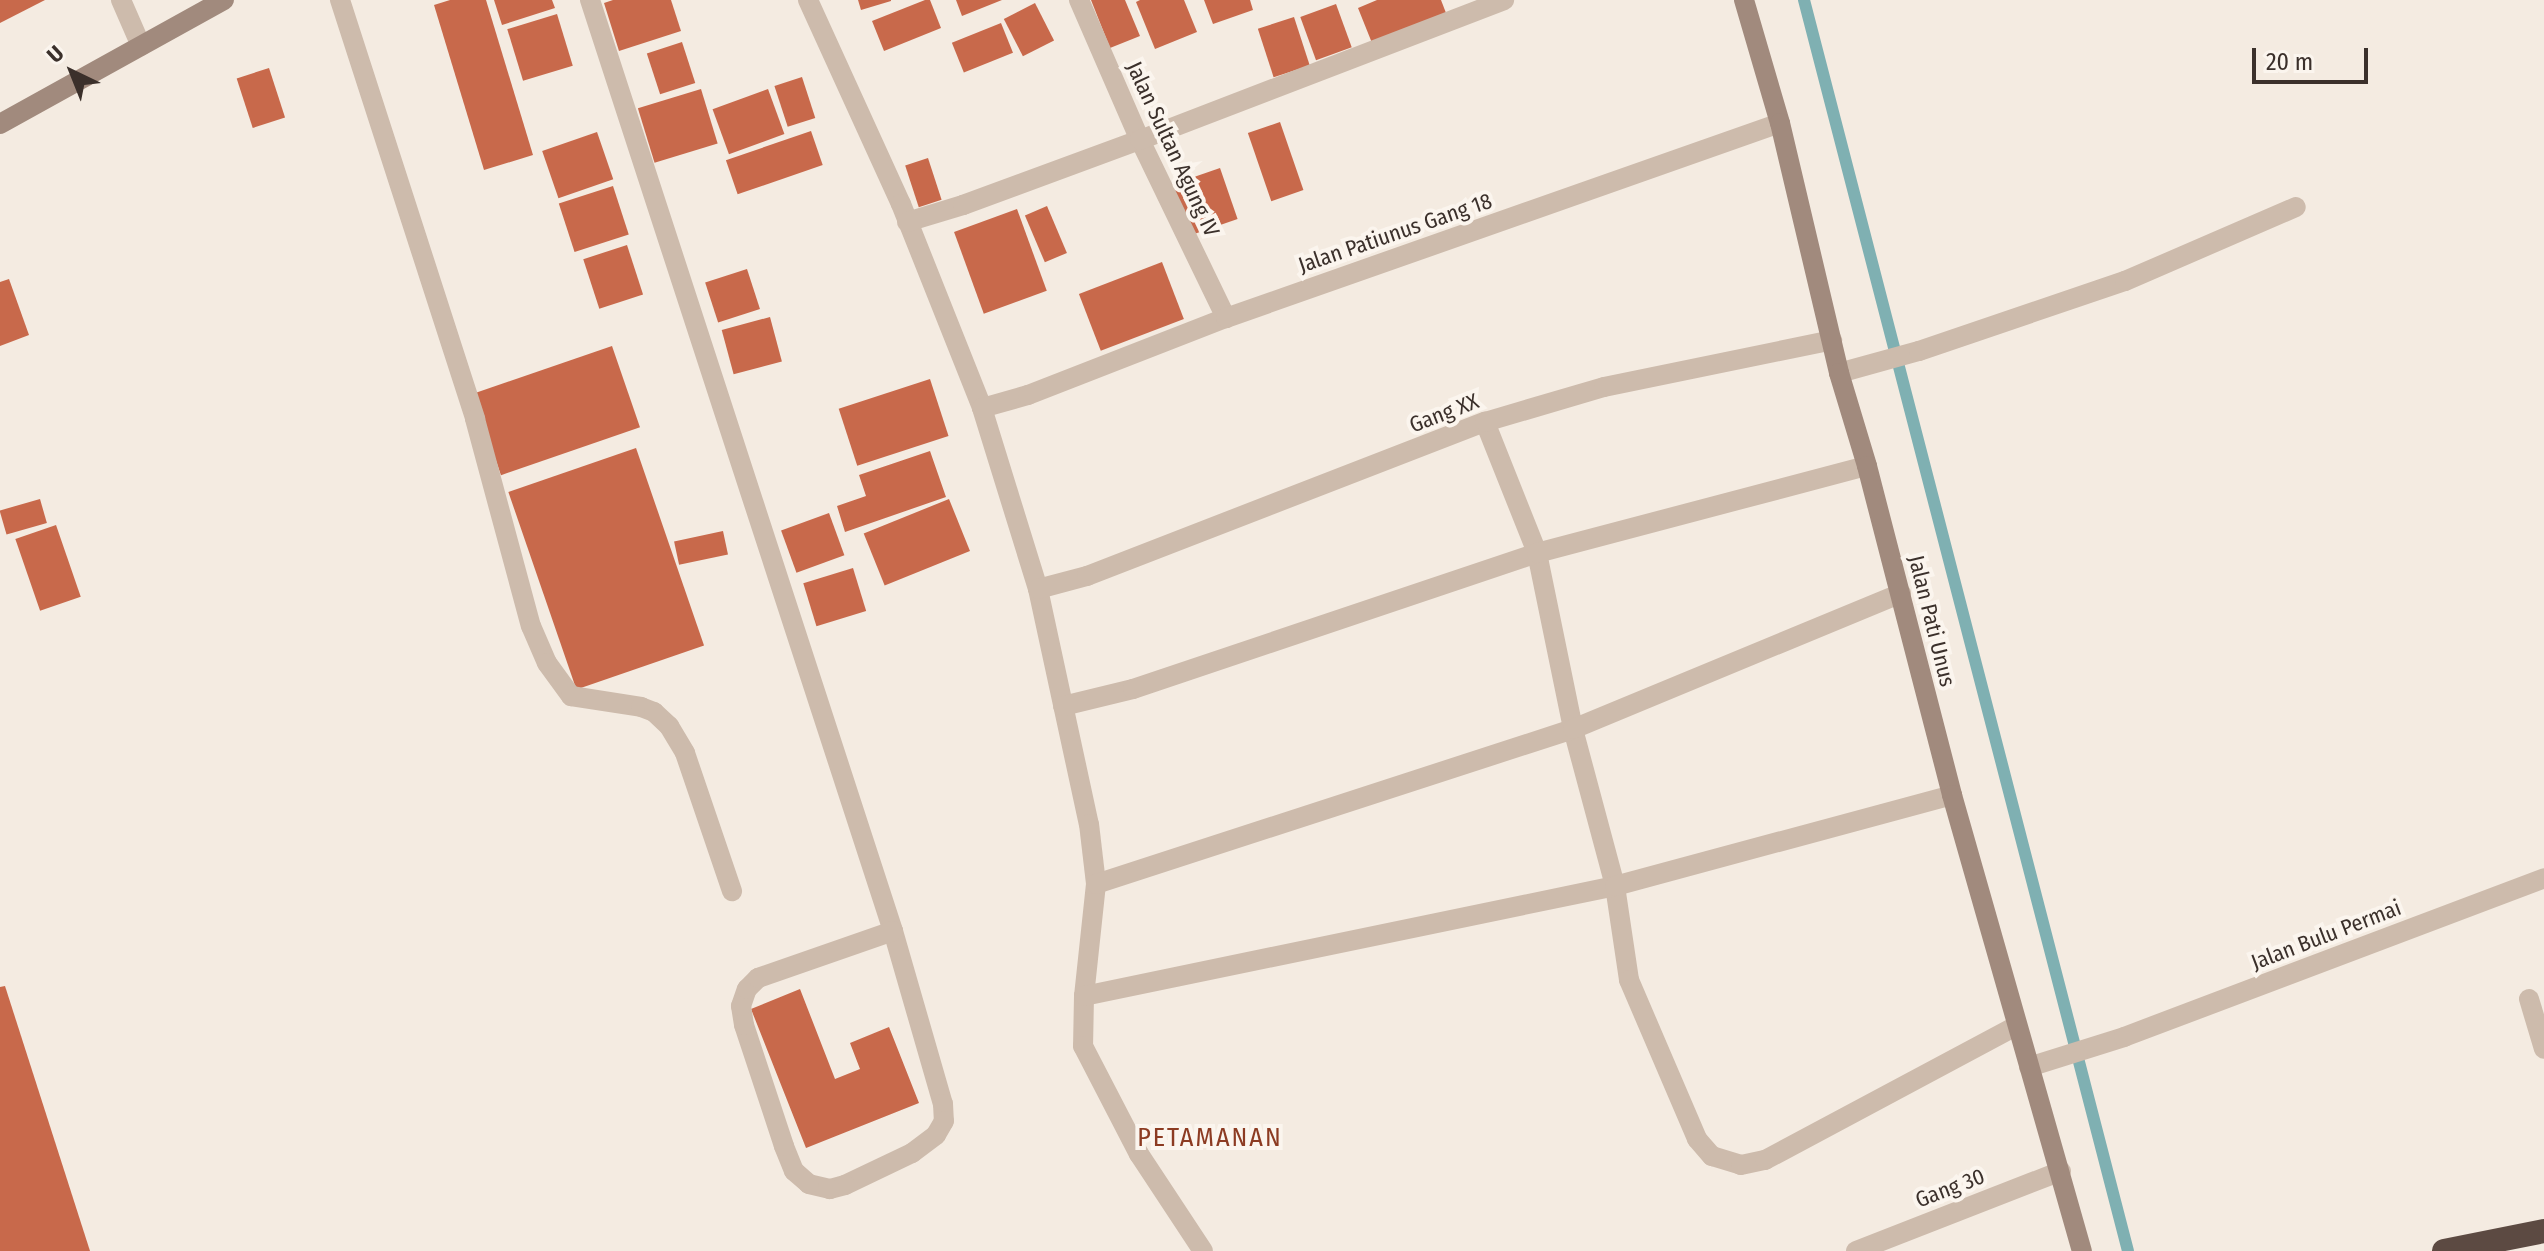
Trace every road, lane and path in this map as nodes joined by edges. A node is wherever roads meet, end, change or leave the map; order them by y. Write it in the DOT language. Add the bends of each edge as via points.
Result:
graph roads {
  1 [pos="121,0"];
  2 [pos="224,0"];
  3 [pos="340,0"];
  4 [pos="590,0"];
  5 [pos="808,0"];
  6 [pos="1079,0"];
  7 [pos="1504,0"];
  8 [pos="1744,0"];
  9 [pos="141,46"];
  10 [pos="1780,123"];
  11 [pos="0,124"];
  12 [pos="1140,140"];
  13 [pos="2296,207"];
  14 [pos="907,222"];
  15 [pos="1226,318"];
  16 [pos="1832,340"];
  17 [pos="1839,373"];
  18 [pos="991,404"];
  19 [pos="1485,422"];
  20 [pos="1867,466"];
  21 [pos="1537,553"];
  22 [pos="1047,586"];
  23 [pos="1901,593"];
  24 [pos="1063,706"];
  25 [pos="1573,729"];
  26 [pos="1952,795"];
  27 [pos="2544,878"];
  28 [pos="1096,884"];
  29 [pos="1615,886"];
  30 [pos="732,891"];
  31 [pos="893,931"];
  32 [pos="1084,996"];
  33 [pos="2529,999"];
  34 [pos="2016,1026"];
  35 [pos="2544,1049"];
  36 [pos="2029,1067"];
  37 [pos="2061,1171"];
  38 [pos="2544,1231"];
  39 [pos="1203,1251"];
  40 [pos="1856,1251"];
  41 [pos="2082,1251"];
  42 [pos="2444,1251"];
  1 -- 9 [label="street"];
  2 -- 9 [label="main road"];
  3 -- 30 [label="street" via="475,419 531,626 547,663 571,696 641,707 669,726 685,753"];
  4 -- 31 [label="street"];
  5 -- 14 [label="street"];
  6 -- 12 [label="street, Jalan Sultan Agung IV"];
  7 -- 12 [label="street"];
  8 -- 10 [label="main road, Jalan Pati Unus"];
  9 -- 11 [label="main road"];
  10 -- 15 [label="street, Jalan Patiunus Gang 18"];
  10 -- 16 [label="main road, Jalan Pati Unus"];
  12 -- 14 [label="street"];
  12 -- 15 [label="street, Jalan Sultan Agung IV"];
  13 -- 17 [label="street" via="2125,281"];
  14 -- 18 [label="street"];
  15 -- 18 [label="street, Jalan Patiunus Gang 18" via="1028,395"];
  16 -- 17 [label="main road, Jalan Pati Unus"];
  16 -- 19 [label="street, Gang XX" via="1604,387"];
  17 -- 20 [label="main road, Jalan Pati Unus"];
  18 -- 22 [label="street"];
  19 -- 21 [label="street"];
  19 -- 22 [label="street, Gang XX" via="1087,576"];
  20 -- 21 [label="street"];
  20 -- 23 [label="main road, Jalan Pati Unus"];
  21 -- 24 [label="street" via="1133,689"];
  21 -- 25 [label="street"];
  22 -- 24 [label="street"];
  23 -- 25 [label="street"];
  23 -- 26 [label="main road, Jalan Pati Unus"];
  24 -- 28 [label="street" via="1089,824"];
  25 -- 28 [label="street"];
  25 -- 29 [label="street"];
  26 -- 29 [label="street"];
  26 -- 34 [label="main road, Jalan Pati Unus"];
  27 -- 36 [label="street, Jalan Bulu Permai" via="2124,1037"];
  28 -- 32 [label="street"];
  29 -- 32 [label="street"];
  29 -- 34 [label="street" via="1629,980 1697,1139 1712,1156 1741,1165 1765,1160"];
  31 -- 31 [label="street" via="758,978 741,1006 784,1146 794,1171 809,1184 830,1189 845,1185 912,1153 936,1135 944,1121 938,1081"];
  32 -- 39 [label="street" via="1083,1046 1093,1071 1139,1154"];
  33 -- 35 [label="street"];
  34 -- 36 [label="main road, Jalan Pati Unus"];
  36 -- 37 [label="main road, Jalan Pati Unus"];
  37 -- 40 [label="street, Gang 30"];
  37 -- 41 [label="main road, Jalan Pati Unus"];
  38 -- 42 [label="highway"];
}
